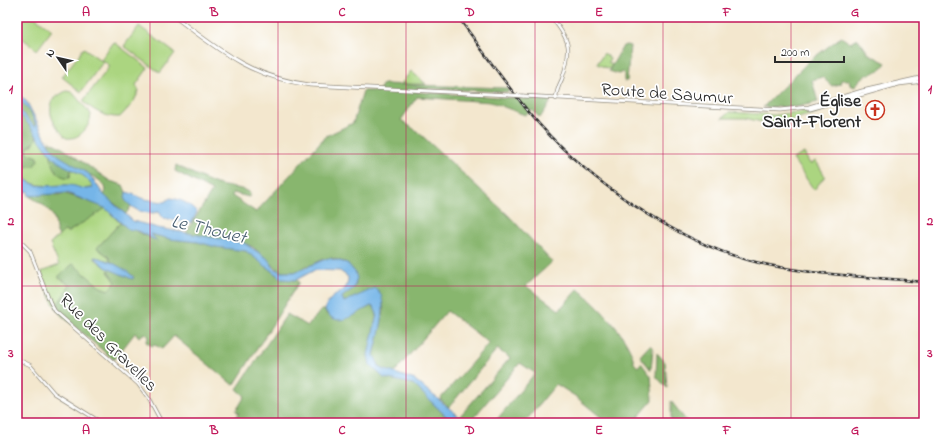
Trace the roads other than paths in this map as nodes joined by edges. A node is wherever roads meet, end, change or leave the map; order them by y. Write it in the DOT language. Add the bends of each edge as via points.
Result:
graph roads {
  1 [pos="175,17"];
  2 [pos="551,17"];
  3 [pos="924,77"];
  4 [pos="924,81"];
  5 [pos="556,98"];
  6 [pos="810,108"];
  7 [pos="17,238"];
  8 [pos="17,359"];
  9 [pos="102,423"];
  10 [pos="162,423"];
  1 -- 5 [label="main road, Route de Saumur, bridge" via="232,59 263,74 291,82"];
  2 -- 5 [label="street" via="566,36 569,47"];
  3 -- 6 [label="main road" via="862,91"];
  4 -- 6 [label="main road" via="899,84"];
  5 -- 6 [label="main road, Route de Saumur" via="773,110"];
  7 -- 10 [label="street, Rue des Gravelles" via="30,251 55,311 138,384 149,398"];
  8 -- 9 [label="street" via="30,365 54,393"];
}
